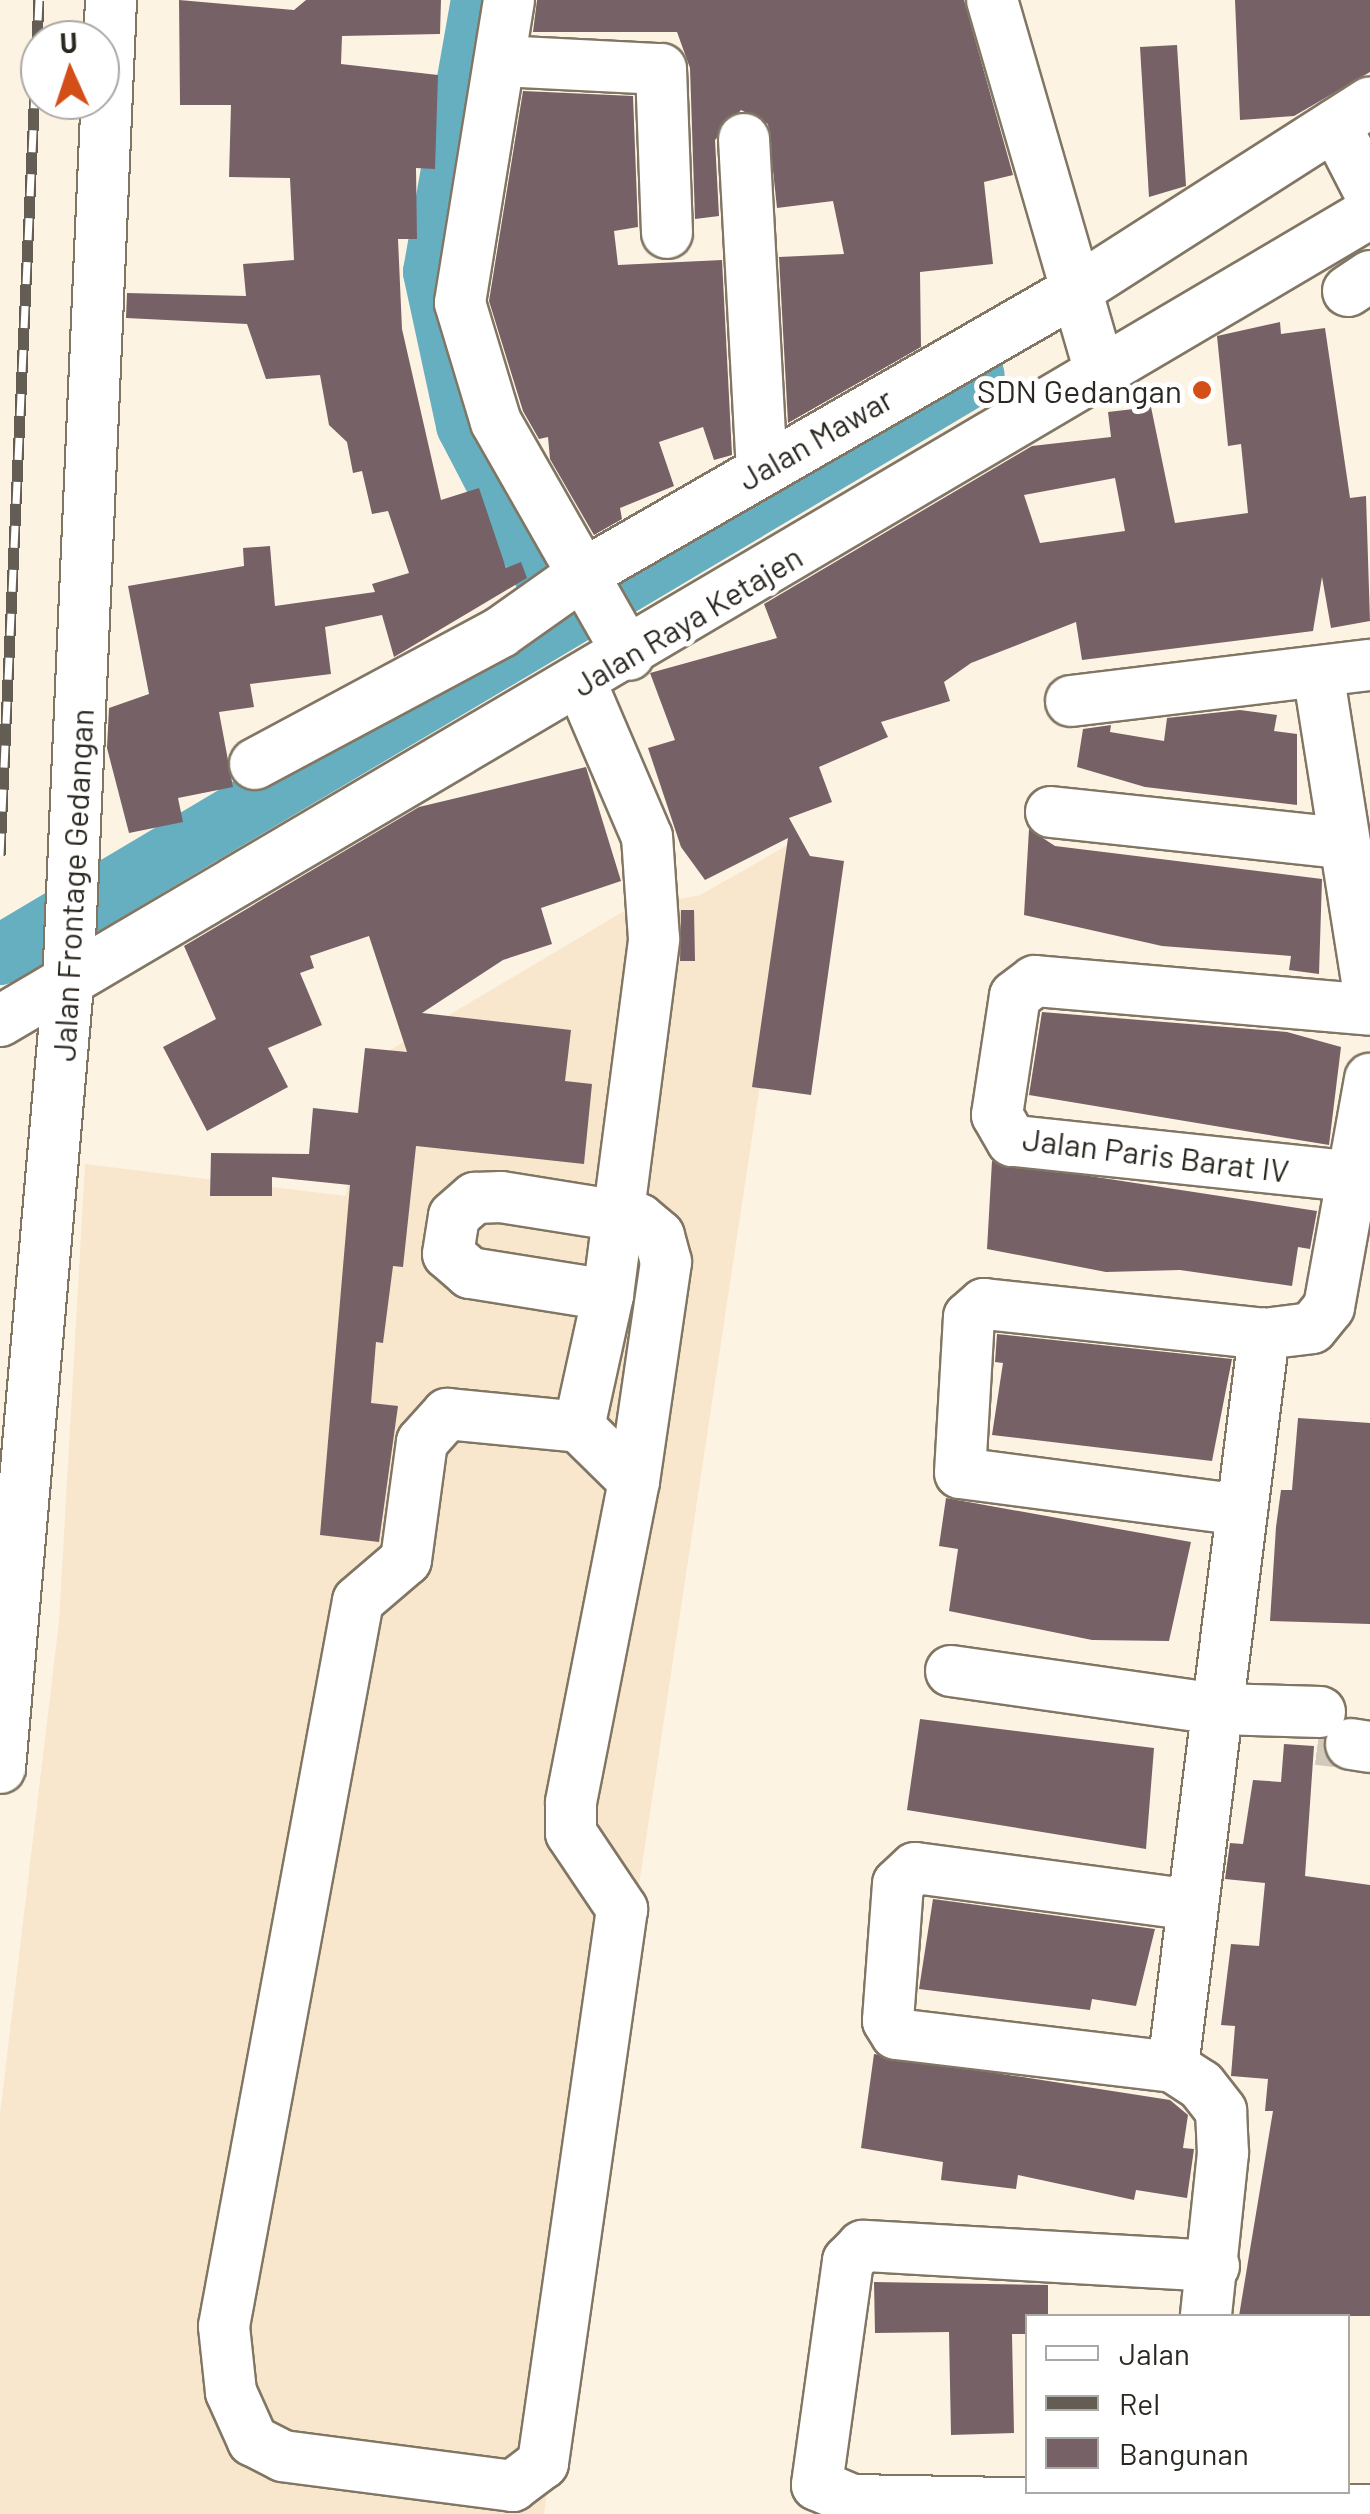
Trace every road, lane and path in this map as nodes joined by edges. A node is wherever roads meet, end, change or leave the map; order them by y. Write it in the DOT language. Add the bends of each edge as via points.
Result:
graph roads {
  1 [pos="111,0"];
  2 [pos="509,0"];
  3 [pos="992,0"];
  4 [pos="501,60"];
  5 [pos="1349,122"];
  6 [pos="744,139"];
  7 [pos="1370,192"];
  8 [pos="1370,212"];
  9 [pos="666,232"];
  10 [pos="1077,300"];
  11 [pos="1097,366"];
  12 [pos="762,468"];
  13 [pos="605,616"];
  14 [pos="1370,666"];
  15 [pos="1318,672"];
  16 [pos="581,683"];
  17 [pos="1071,701"];
  18 [pos="255,764"];
  19 [pos="1050,812"];
  20 [pos="1339,843"];
  21 [pos="70,943"];
  22 [pos="1370,999"];
  23 [pos="1370,1010"];
  24 [pos="0,1021"];
  25 [pos="1370,1078"];
  26 [pos="1356,1177"];
  27 [pos="618,1215"];
  28 [pos="608,1296"];
  29 [pos="1264,1334"];
  30 [pos="579,1427"];
  31 [pos="634,1481"];
  32 [pos="1242,1510"];
  33 [pos="951,1670"];
  34 [pos="1237,1711"];
  35 [pos="1347,1729"];
  36 [pos="0,1768"];
  37 [pos="1193,1905"];
  38 [pos="1173,2067"];
  39 [pos="1214,2266"];
  40 [pos="1206,2314"];
  41 [pos="1178,2500"];
  42 [pos="1370,2510"];
  1 -- 21 [label="street, Jalan Frontage Gedangan"];
  2 -- 4 [label="street"];
  3 -- 10 [label="street"];
  4 -- 9 [label="street" via="661,69"];
  4 -- 13 [label="street" via="460,303 496,422"];
  5 -- 7 [label="street"];
  5 -- 10 [label="street, Jalan Mawar"];
  6 -- 12 [label="street"];
  8 -- 11 [label="street, Jalan Raya Ketajen"];
  10 -- 11 [label="street"];
  10 -- 12 [label="street, Jalan Mawar"];
  11 -- 13 [label="street, Jalan Raya Ketajen"];
  12 -- 13 [label="street, Jalan Mawar"];
  13 -- 16 [label="street, Jalan Raya Ketajen"];
  13 -- 18 [label="street, Jalan Mawar" via="501,632"];
  14 -- 15 [label="street"];
  15 -- 17 [label="street"];
  15 -- 20 [label="street"];
  16 -- 21 [label="street, Jalan Raya Ketajen"];
  16 -- 27 [label="street" via="647,838 654,939"];
  19 -- 20 [label="street"];
  20 -- 22 [label="street"];
  21 -- 24 [label="street, Jalan Raya Ketajen"];
  21 -- 36 [label="street, Jalan Frontage Gedangan"];
  23 -- 26 [label="street, Jalan Paris Barat IV" via="1036,981 1014,996 997,1116 1012,1141"];
  25 -- 26 [label="street"];
  26 -- 29 [label="street" via="1322,1320"];
  27 -- 28 [label="street"];
  27 -- 28 [label="street" via="474,1198 454,1216 448,1254 470,1273"];
  27 -- 31 [label="street" via="658,1236 666,1262"];
  28 -- 30 [label="street"];
  29 -- 32 [label="street"];
  29 -- 32 [label="street" via="984,1304 969,1316 960,1473"];
  30 -- 31 [label="street"];
  30 -- 31 [label="street" via="447,1414 422,1442 406,1560 358,1601 224,2326 231,2392 253,2440 283,2456 513,2486 542,2463 622,1909 571,1834 571,1803"];
  32 -- 34 [label="street"];
  33 -- 34 [label="street"];
  34 -- 35 [label="street"];
  34 -- 37 [label="street"];
  37 -- 38 [label="street"];
  37 -- 38 [label="street" via="915,1868 898,1884 888,2021 896,2034"];
  38 -- 39 [label="street" via="1221,2111"];
  39 -- 40 [label="street"];
  39 -- 41 [label="street" via="863,2246 848,2262 814,2474 833,2496 853,2500"];
  41 -- 42 [label="street"];
}
